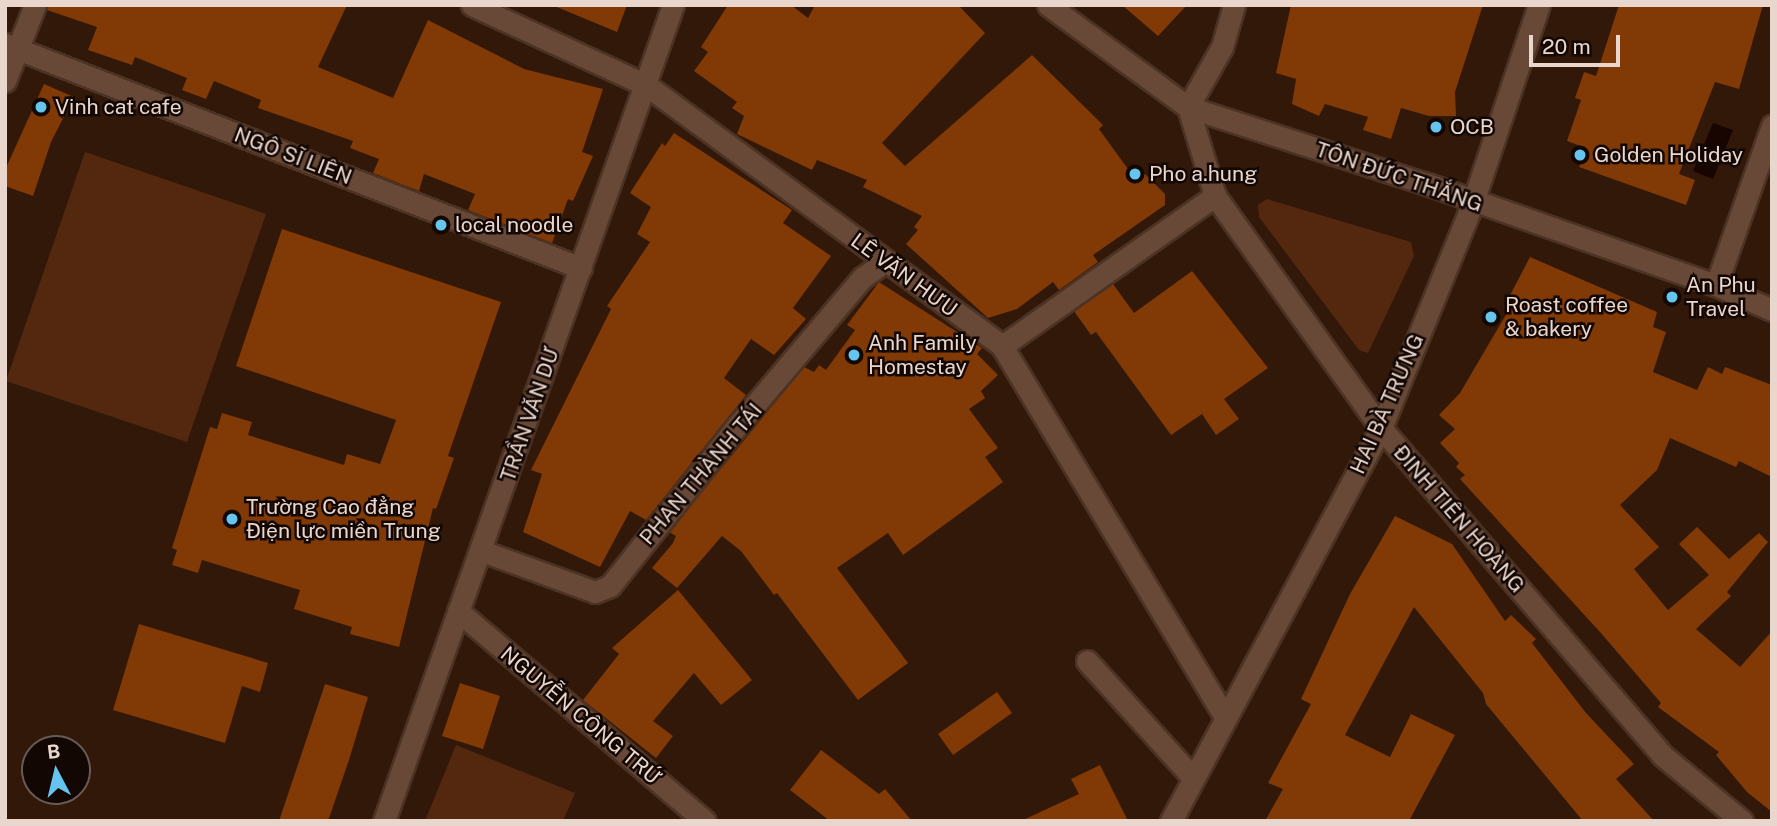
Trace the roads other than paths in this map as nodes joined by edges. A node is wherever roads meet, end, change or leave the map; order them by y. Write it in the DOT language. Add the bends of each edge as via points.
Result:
graph roads {
  1 [pos="35,5"];
  2 [pos="472,5"];
  3 [pos="673,5"];
  4 [pos="1048,5"];
  5 [pos="1234,5"];
  6 [pos="1539,5"];
  7 [pos="11,46"];
  8 [pos="5,81"];
  9 [pos="646,85"];
  10 [pos="1188,107"];
  11 [pos="1772,126"];
  12 [pos="1215,196"];
  13 [pos="1473,202"];
  14 [pos="885,261"];
  15 [pos="581,268"];
  16 [pos="1716,285"];
  17 [pos="1772,310"];
  18 [pos="1002,346"];
  19 [pos="1381,428"];
  20 [pos="482,551"];
  21 [pos="458,611"];
  22 [pos="1087,661"];
  23 [pos="1225,717"];
  24 [pos="1193,778"];
  25 [pos="384,821"];
  26 [pos="705,821"];
  27 [pos="1171,821"];
  28 [pos="1742,821"];
  1 -- 7 [label="street"];
  2 -- 9 [label="street, LÊ VĂN HƯU"];
  3 -- 9 [label="street, TRẦN VĂN DƯ"];
  4 -- 10 [label="street, TÔN ĐỨC THẮNG"];
  5 -- 10 [label="street" via="1222,47"];
  6 -- 13 [label="street, HAI BÀ TRƯNG"];
  7 -- 8 [label="street"];
  7 -- 15 [label="street, NGÔ SĨ LIÊN"];
  9 -- 14 [label="street, LÊ VĂN HƯU"];
  9 -- 15 [label="street, TRẦN VĂN DƯ"];
  10 -- 12 [label="street, ĐINH TIÊN HOÀNG"];
  10 -- 13 [label="street, TÔN ĐỨC THẮNG"];
  11 -- 16 [label="street"];
  12 -- 18 [label="street"];
  12 -- 19 [label="street, ĐINH TIÊN HOÀNG"];
  13 -- 16 [label="street, TÔN ĐỨC THẮNG"];
  13 -- 19 [label="street, HAI BÀ TRƯNG"];
  14 -- 18 [label="street, LÊ VĂN HƯU"];
  14 -- 20 [label="street, PHAN THÀNH TÁI" via="862,278 610,586 595,592"];
  15 -- 20 [label="street, TRẦN VĂN DƯ"];
  16 -- 17 [label="street, TÔN ĐỨC THẮNG"];
  18 -- 23 [label="street, LÊ VĂN HƯU"];
  19 -- 23 [label="street, HAI BÀ TRƯNG"];
  19 -- 28 [label="street, ĐINH TIÊN HOÀNG" via="1662,755"];
  20 -- 21 [label="street, TRẦN VĂN DƯ"];
  21 -- 25 [label="street, TRẦN VĂN DƯ"];
  21 -- 26 [label="street, NGUYỄN CÔNG TRỨ"];
  22 -- 24 [label="street"];
  23 -- 24 [label="street, HAI BÀ TRƯNG"];
  24 -- 27 [label="street, HAI BÀ TRƯNG"];
}
